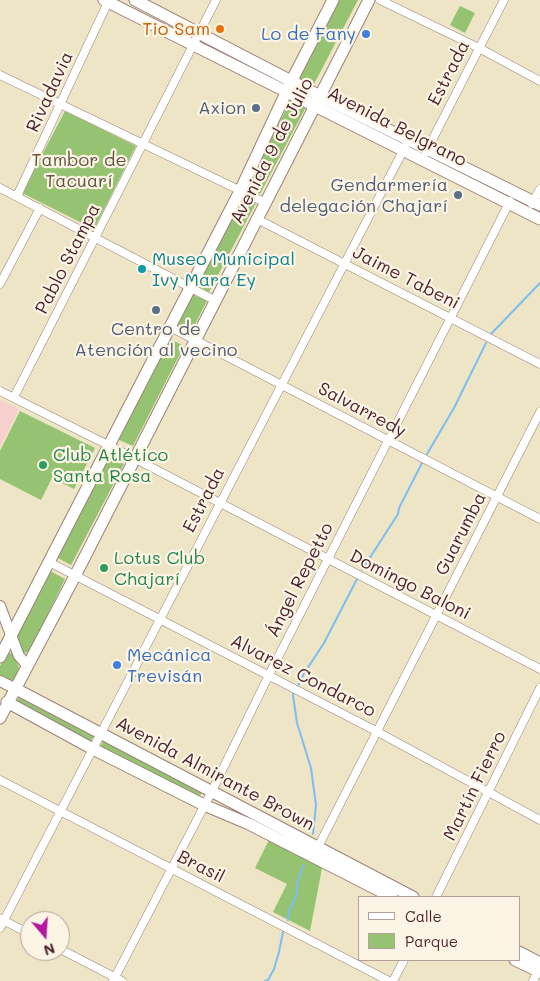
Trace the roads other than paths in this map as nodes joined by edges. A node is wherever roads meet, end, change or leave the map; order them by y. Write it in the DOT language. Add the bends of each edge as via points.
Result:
graph roads {
  1 [pos="135,0"];
  2 [pos="216,0"];
  3 [pos="334,0"];
  4 [pos="369,0"];
  5 [pos="380,0"];
  6 [pos="504,0"];
  7 [pos="107,1"];
  8 [pos="196,38"];
  9 [pos="479,48"];
  10 [pos="0,75"];
  11 [pos="292,80"];
  12 [pos="540,81"];
  13 [pos="287,91"];
  14 [pos="318,100"];
  15 [pos="61,104"];
  16 [pos="143,144"];
  17 [pos="406,145"];
  18 [pos="428,149"];
  19 [pos="422,160"];
  20 [pos="0,188"];
  21 [pos="540,189"];
  22 [pos="240,191"];
  23 [pos="514,193"];
  24 [pos="17,196"];
  25 [pos="266,203"];
  26 [pos="537,203"];
  27 [pos="508,204"];
  28 [pos="40,208"];
  29 [pos="528,212"];
  30 [pos="540,218"];
  31 [pos="257,219"];
  32 [pos="96,237"];
  33 [pos="344,262"];
  34 [pos="0,284"];
  35 [pos="190,286"];
  36 [pos="216,301"];
  37 [pos="450,317"];
  38 [pos="170,327"];
  39 [pos="196,340"];
  40 [pos="540,364"];
  41 [pos="281,384"];
  42 [pos="0,391"];
  43 [pos="14,398"];
  44 [pos="540,412"];
  45 [pos="388,440"];
  46 [pos="109,445"];
  47 [pos="135,458"];
  48 [pos="496,497"];
  49 [pos="220,502"];
  50 [pos="540,519"];
  51 [pos="328,558"];
  52 [pos="49,562"];
  53 [pos="75,576"];
  54 [pos="0,606"];
  55 [pos="436,615"];
  56 [pos="161,620"];
  57 [pos="11,638"];
  58 [pos="0,657"];
  59 [pos="28,665"];
  60 [pos="540,669"];
  61 [pos="268,675"];
  62 [pos="0,681"];
  63 [pos="540,688"];
  64 [pos="16,689"];
  65 [pos="4,701"];
  66 [pos="0,718"];
  67 [pos="376,731"];
  68 [pos="101,734"];
  69 [pos="93,749"];
  70 [pos="0,780"];
  71 [pos="212,791"];
  72 [pos="488,793"];
  73 [pos="204,806"];
  74 [pos="60,812"];
  75 [pos="540,820"];
  76 [pos="315,852"];
  77 [pos="170,868"];
  78 [pos="390,896"];
  79 [pos="411,896"];
  80 [pos="436,896"];
  81 [pos="2,919"];
  82 [pos="0,928"];
  83 [pos="20,929"];
  84 [pos="520,953"];
  85 [pos="70,955"];
  86 [pos="403,961"];
  87 [pos="517,961"];
  88 [pos="538,971"];
  89 [pos="116,980"];
  90 [pos="389,981"];
  91 [pos="393,981"];
  1 -- 8 [label="main road, Avenida Belgrano"];
  2 -- 8 [label="street, Pablo Stampa"];
  3 -- 11 [label="main road, Avenida 9 de Julio"];
  4 -- 14 [label="main road, Avenida 9 de Julio"];
  5 -- 9 [label="street"];
  6 -- 9 [label="street, Estrada"];
  7 -- 8 [label="main road, Avenida Belgrano"];
  7 -- 15 [label="street, Rivadavia"];
  8 -- 11 [label="main road, Avenida Belgrano"];
  8 -- 13 [label="main road, Avenida Belgrano"];
  8 -- 16 [label="street, Pablo Stampa"];
  9 -- 12 [label="street"];
  9 -- 18 [label="street, Estrada"];
  10 -- 15 [label="street"];
  11 -- 13 [label="main road, Avenida 9 de Julio"];
  11 -- 14 [label="main road, Avenida Belgrano"];
  13 -- 14 [label="main road, Avenida Belgrano"];
  13 -- 22 [label="main road, Avenida 9 de Julio"];
  14 -- 17 [label="main road, Avenida Belgrano"];
  14 -- 25 [label="main road, Avenida 9 de Julio"];
  15 -- 16 [label="street"];
  15 -- 24 [label="street, Rivadavia"];
  16 -- 22 [label="street"];
  16 -- 32 [label="street, Pablo Stampa"];
  17 -- 18 [label="main road, Avenida Belgrano"];
  17 -- 19 [label="main road, Avenida Belgrano"];
  17 -- 33 [label="street, Estrada"];
  18 -- 19 [label="street, Estrada"];
  18 -- 23 [label="main road, Avenida Belgrano"];
  19 -- 27 [label="main road, Avenida Belgrano"];
  20 -- 24 [label="street"];
  21 -- 26 [label="street"];
  22 -- 25 [label="street"];
  22 -- 35 [label="main road, Avenida 9 de Julio"];
  23 -- 26 [label="main road, Avenida Belgrano"];
  23 -- 27 [label="street, Ángel Repetto"];
  24 -- 28 [label="street"];
  25 -- 31 [label="main road, Avenida 9 de Julio"];
  26 -- 29 [label="street"];
  27 -- 29 [label="main road, Avenida Belgrano"];
  27 -- 37 [label="street, Ángel Repetto"];
  28 -- 32 [label="street"];
  28 -- 34 [label="street"];
  29 -- 30 [label="main road, Avenida Belgrano"];
  31 -- 33 [label="street, Jaime Tabeni"];
  31 -- 36 [label="main road, Avenida 9 de Julio"];
  32 -- 35 [label="street"];
  32 -- 43 [label="street, Pablo Stampa"];
  33 -- 37 [label="street, Jaime Tabeni"];
  33 -- 41 [label="street, Estrada"];
  35 -- 36 [label="street"];
  35 -- 38 [label="main road, Avenida 9 de Julio"];
  36 -- 39 [label="main road, Avenida 9 de Julio"];
  37 -- 40 [label="street, Jaime Tabeni"];
  37 -- 45 [label="street, Ángel Repetto"];
  38 -- 39 [label="street, Salvarredy"];
  38 -- 46 [label="main road, Avenida 9 de Julio"];
  39 -- 41 [label="street, Salvarredy"];
  39 -- 47 [label="main road, Avenida 9 de Julio"];
  41 -- 45 [label="street, Salvarredy"];
  41 -- 49 [label="street, Estrada"];
  42 -- 43 [label="street, Domingo Baloni"];
  43 -- 46 [label="street, Domingo Baloni"];
  44 -- 48 [label="street, Guarumba"];
  45 -- 48 [label="street, Salvarredy"];
  45 -- 51 [label="street, Ángel Repetto"];
  46 -- 47 [label="street, Domingo Baloni"];
  46 -- 52 [label="main road, Avenida 9 de Julio"];
  47 -- 49 [label="street, Domingo Baloni"];
  47 -- 53 [label="main road, Avenida 9 de Julio"];
  48 -- 50 [label="street, Salvarredy"];
  48 -- 55 [label="street, Guarumba"];
  49 -- 51 [label="street, Domingo Baloni"];
  49 -- 56 [label="street, Estrada"];
  51 -- 55 [label="street, Domingo Baloni"];
  51 -- 61 [label="street, Ángel Repetto"];
  52 -- 53 [label="street, Alvarez Condarco"];
  52 -- 57 [label="main road, Avenida 9 de Julio"];
  53 -- 56 [label="street, Alvarez Condarco"];
  53 -- 59 [label="main road, Avenida 9 de Julio"];
  54 -- 57 [label="street"];
  55 -- 60 [label="street, Domingo Baloni"];
  55 -- 67 [label="street, Guarumba"];
  56 -- 61 [label="street, Alvarez Condarco"];
  56 -- 68 [label="street, Estrada"];
  57 -- 58 [label="main road, Avenida 9 de Julio"];
  57 -- 59 [label="street" via="18,656"];
  59 -- 64 [label="main road, Avenida 9 de Julio"];
  61 -- 67 [label="street, Alvarez Condarco"];
  61 -- 71 [label="street, Ángel Repetto"];
  62 -- 64 [label="street, Avenida Almirante Brown"];
  63 -- 72 [label="street, Martín Fierro"];
  64 -- 65 [label="main road, Avenida 9 de Julio"];
  64 -- 68 [label="main road, Avenida Almirante Brown"];
  65 -- 66 [label="main road, Avenida 9 de Julio"];
  65 -- 69 [label="main road, Avenida Almirante Brown"];
  67 -- 72 [label="street, Alvarez Condarco"];
  67 -- 76 [label="street, Guarumba"];
  68 -- 69 [label="street, Estrada"];
  68 -- 71 [label="main road, Avenida Almirante Brown"];
  69 -- 73 [label="main road, Avenida Almirante Brown"];
  69 -- 74 [label="street, Estrada"];
  70 -- 74 [label="street, Brasil"];
  71 -- 73 [label="street, Ángel Repetto"];
  71 -- 76 [label="main road, Avenida Almirante Brown"];
  72 -- 75 [label="street, Alvarez Condarco"];
  72 -- 80 [label="street, Martín Fierro"];
  73 -- 76 [label="main road, Avenida Almirante Brown"];
  73 -- 77 [label="street, Ángel Repetto"];
  74 -- 77 [label="street, Brasil"];
  74 -- 81 [label="street, Estrada"];
  76 -- 78 [label="main road, Avenida Almirante Brown"];
  76 -- 79 [label="main road, Avenida Almirante Brown"];
  77 -- 89 [label="street, Ángel Repetto"];
  77 -- 90 [label="street, Brasil"];
  81 -- 82 [label="street, Estrada"];
  81 -- 83 [label="street"];
  84 -- 88 [label="main road"];
  85 -- 89 [label="street"];
  86 -- 91 [label="street"];
  87 -- 88 [label="main road"];
}
